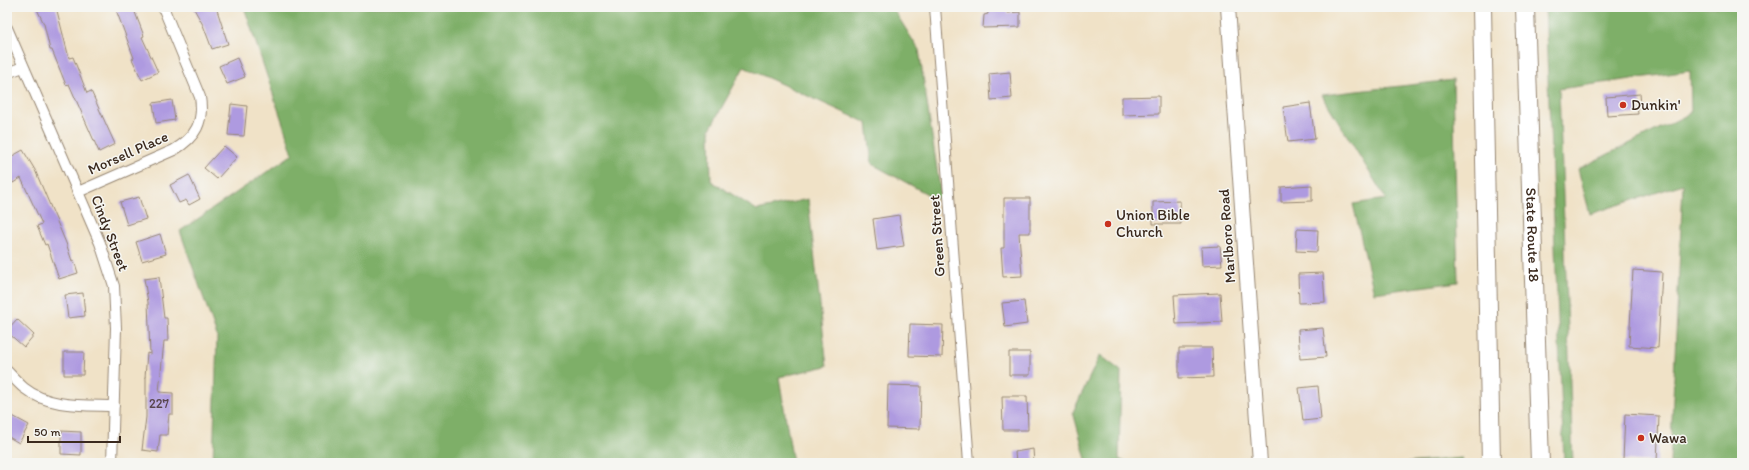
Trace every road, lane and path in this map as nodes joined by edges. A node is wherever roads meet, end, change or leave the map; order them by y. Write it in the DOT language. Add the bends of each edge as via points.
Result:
graph roads {
  1 [pos="162,7"];
  2 [pos="935,7"];
  3 [pos="1228,7"];
  4 [pos="1482,7"];
  5 [pos="1525,7"];
  6 [pos="7,28"];
  7 [pos="23,67"];
  8 [pos="7,73"];
  9 [pos="78,192"];
  10 [pos="7,371"];
  11 [pos="114,406"];
  12 [pos="112,463"];
  13 [pos="969,463"];
  14 [pos="1260,463"];
  15 [pos="1491,463"];
  16 [pos="1540,463"];
  1 -- 9 [label="street, Morsell Place" via="200,97 202,111 199,124 193,135 174,150"];
  2 -- 13 [label="street, Green Street"];
  3 -- 14 [label="street, Marlboro Road"];
  4 -- 15 [label="highway"];
  5 -- 16 [label="highway, State Route 18"];
  6 -- 7 [label="street, Cindy Street"];
  7 -- 8 [label="street"];
  7 -- 9 [label="street, Cindy Street"];
  9 -- 11 [label="street, Cindy Street" via="100,243 114,286"];
  10 -- 11 [label="street" via="25,389 45,400 72,405"];
  11 -- 12 [label="street, Cindy Street"];
}
